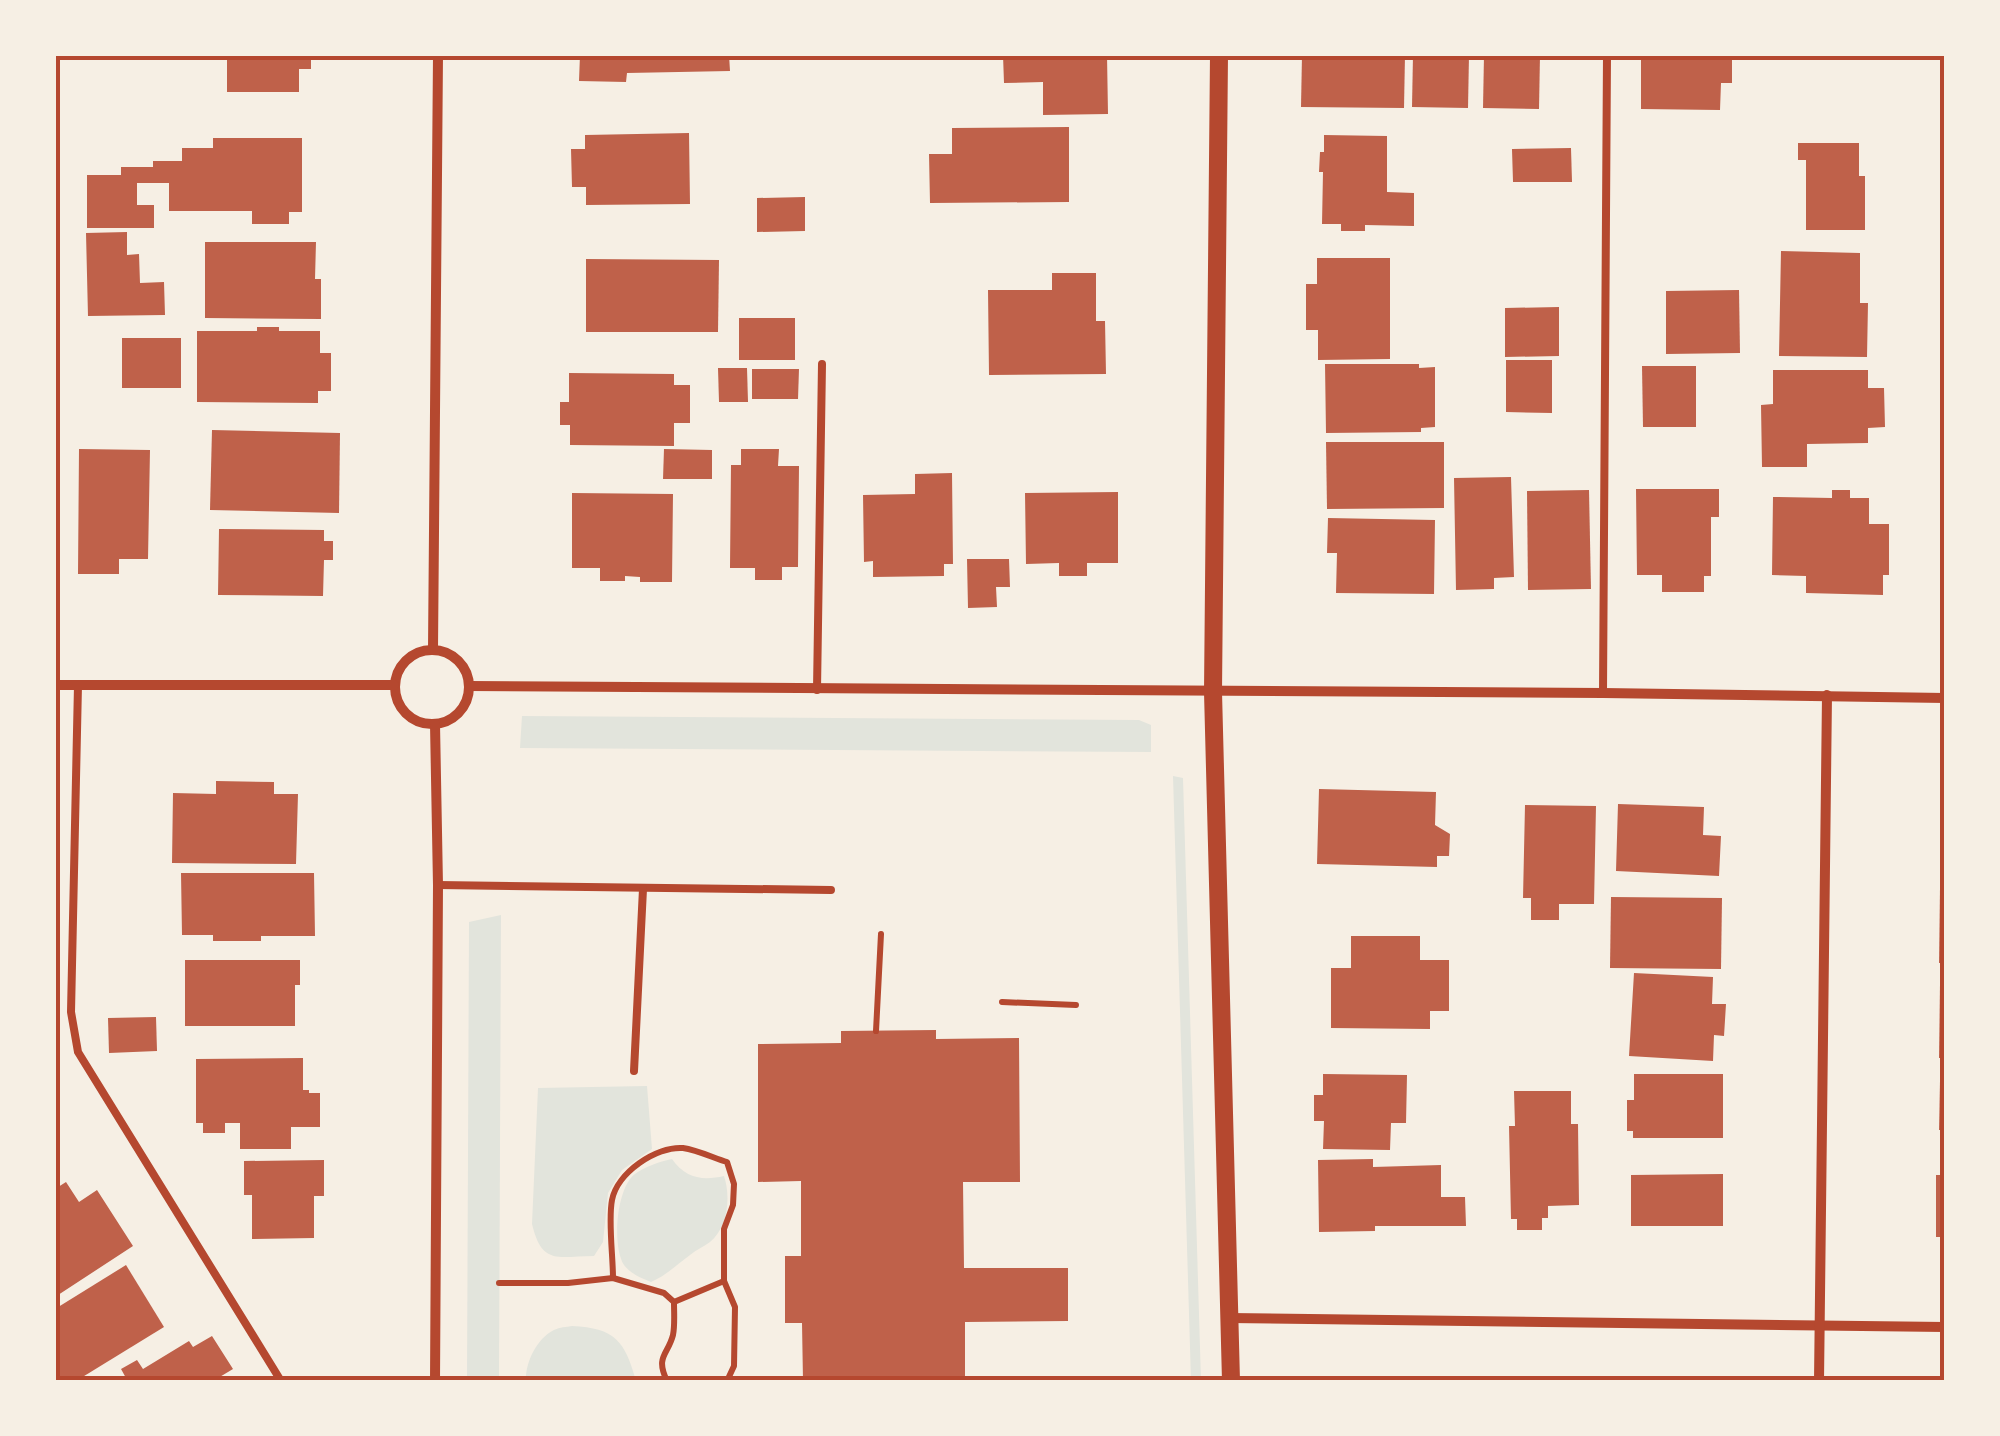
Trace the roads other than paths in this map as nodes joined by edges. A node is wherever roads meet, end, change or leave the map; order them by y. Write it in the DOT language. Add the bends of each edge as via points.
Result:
graph roads {
  1 [pos="438,55"];
  2 [pos="1219,55"];
  3 [pos="1607,55"];
  4 [pos="822,364"];
  5 [pos="433,650"];
  6 [pos="55,685"];
  7 [pos="78,685"];
  8 [pos="394,685"];
  9 [pos="469,686"];
  10 [pos="817,690"];
  11 [pos="1212,692"];
  12 [pos="1603,692"];
  13 [pos="1827,695"];
  14 [pos="1945,698"];
  15 [pos="435,724"];
  16 [pos="438,885"];
  17 [pos="643,889"];
  18 [pos="831,890"];
  19 [pos="634,1070"];
  20 [pos="1229,1318"];
  21 [pos="1819,1327"];
  22 [pos="1945,1327"];
  23 [pos="282,1381"];
  24 [pos="434,1381"];
  25 [pos="1231,1381"];
  26 [pos="1819,1381"];
  1 -- 5 [label="street"];
  2 -- 11 [label="street"];
  3 -- 12 [label="lane"];
  4 -- 10 [label="lane"];
  5 -- 8 [label="street" via="404,662"];
  5 -- 9 [label="street" via="458,660"];
  6 -- 7 [label="street"];
  7 -- 8 [label="street"];
  7 -- 23 [label="lane" via="71,1012 78,1052"];
  8 -- 15 [label="street" via="401,709 422,724"];
  9 -- 10 [label="street"];
  9 -- 15 [label="street" via="458,714"];
  10 -- 11 [label="street"];
  11 -- 12 [label="street"];
  11 -- 20 [label="street"];
  12 -- 13 [label="street"];
  13 -- 14 [label="street"];
  13 -- 21 [label="street"];
  15 -- 16 [label="street"];
  16 -- 17 [label="lane"];
  16 -- 24 [label="street"];
  17 -- 18 [label="lane"];
  17 -- 19 [label="lane"];
  20 -- 21 [label="street"];
  20 -- 25 [label="street"];
  21 -- 22 [label="street"];
  21 -- 26 [label="street"];
}
